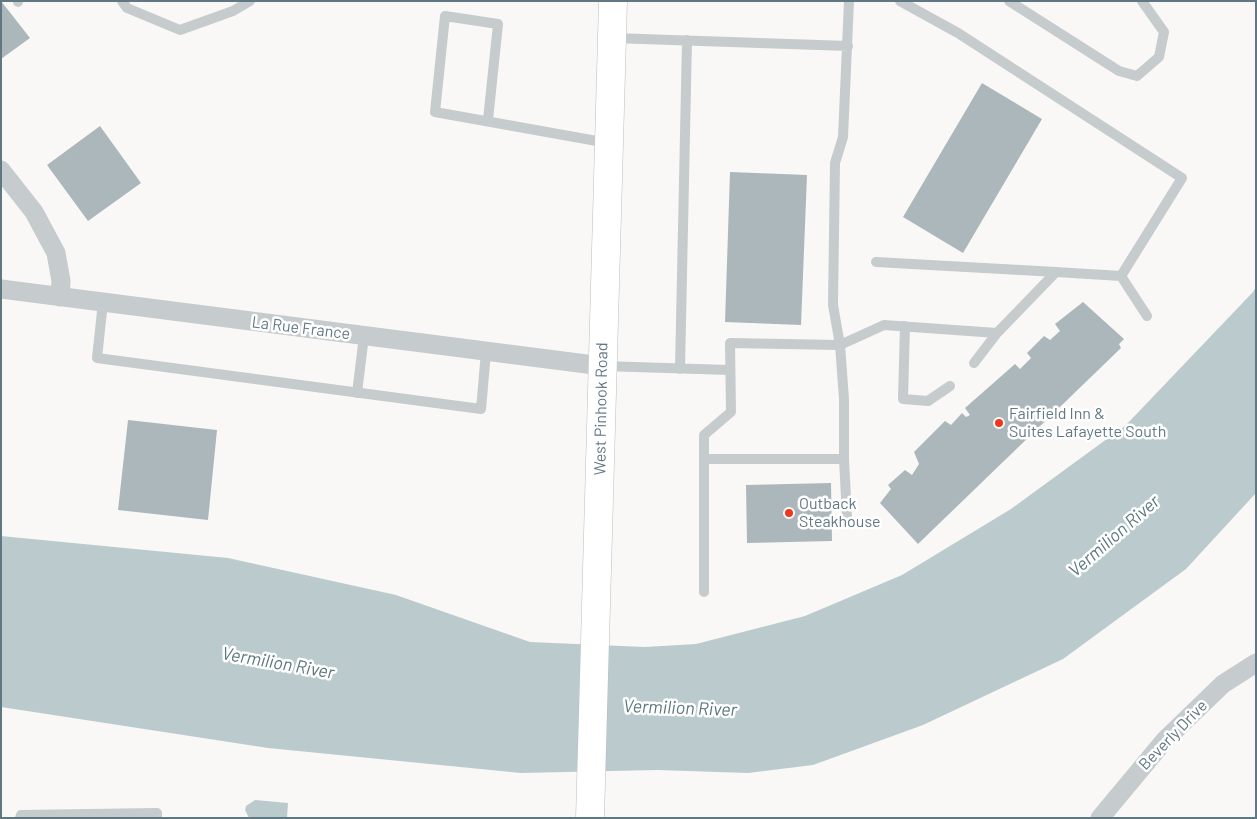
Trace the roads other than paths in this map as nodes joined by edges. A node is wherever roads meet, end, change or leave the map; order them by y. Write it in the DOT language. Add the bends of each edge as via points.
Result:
graph roads {
  1 [pos="122,1"];
  2 [pos="250,1"];
  3 [pos="613,1"];
  4 [pos="848,1"];
  5 [pos="900,1"];
  6 [pos="1009,1"];
  7 [pos="1142,1"];
  8 [pos="612,38"];
  9 [pos="687,40"];
  10 [pos="848,46"];
  11 [pos="488,120"];
  12 [pos="609,143"];
  13 [pos="1,170"];
  14 [pos="876,262"];
  15 [pos="1056,272"];
  16 [pos="1121,276"];
  17 [pos="1,289"];
  18 [pos="60,297"];
  19 [pos="103,302"];
  20 [pos="1147,316"];
  21 [pos="905,326"];
  22 [pos="997,333"];
  23 [pos="364,336"];
  24 [pos="840,345"];
  25 [pos="486,352"];
  26 [pos="974,363"];
  27 [pos="602,366"];
  28 [pos="680,369"];
  29 [pos="730,370"];
  30 [pos="950,386"];
  31 [pos="357,392"];
  32 [pos="704,459"];
  33 [pos="844,459"];
  34 [pos="848,517"];
  35 [pos="704,592"];
  36 [pos="1256,663"];
  37 [pos="20,818"];
  38 [pos="157,818"];
  39 [pos="590,818"];
  40 [pos="1100,818"];
  1 -- 2 [label="lane" via="127,8 180,30 233,11"];
  3 -- 8 [label="main road, West Pinhook Road"];
  4 -- 10 [label="lane"];
  5 -- 16 [label="lane" via="958,33 1182,178"];
  6 -- 7 [label="lane" via="1119,71 1137,76 1159,57 1164,32"];
  8 -- 9 [label="lane"];
  8 -- 12 [label="main road, West Pinhook Road"];
  9 -- 10 [label="lane"];
  9 -- 28 [label="lane"];
  10 -- 24 [label="lane" via="843,137 835,163 833,305"];
  11 -- 11 [label="lane" via="435,112 445,16 498,24"];
  11 -- 12 [label="lane"];
  12 -- 27 [label="main road, West Pinhook Road"];
  13 -- 18 [label="street" via="34,212 56,253"];
  14 -- 15 [label="lane"];
  15 -- 16 [label="lane"];
  15 -- 22 [label="lane"];
  16 -- 20 [label="lane"];
  17 -- 18 [label="street, La Rue France"];
  18 -- 19 [label="street, La Rue France"];
  19 -- 23 [label="street, La Rue France"];
  19 -- 31 [label="lane" via="97,358"];
  21 -- 22 [label="lane"];
  21 -- 24 [label="lane" via="884,325"];
  21 -- 30 [label="lane" via="903,399 928,401"];
  22 -- 26 [label="lane"];
  23 -- 25 [label="street, La Rue France"];
  23 -- 31 [label="lane"];
  24 -- 29 [label="lane" via="730,343"];
  24 -- 33 [label="lane"];
  25 -- 27 [label="street, La Rue France"];
  25 -- 31 [label="lane" via="481,409"];
  27 -- 28 [label="lane"];
  27 -- 39 [label="main road, West Pinhook Road"];
  28 -- 29 [label="lane"];
  29 -- 32 [label="lane" via="731,412 704,436"];
  32 -- 33 [label="lane"];
  32 -- 35 [label="lane"];
  33 -- 34 [label="lane"];
  36 -- 40 [label="street, Beverly Drive" via="1223,684 1165,740"];
  37 -- 38 [label="lane" via="22,815 157,813"];
}
